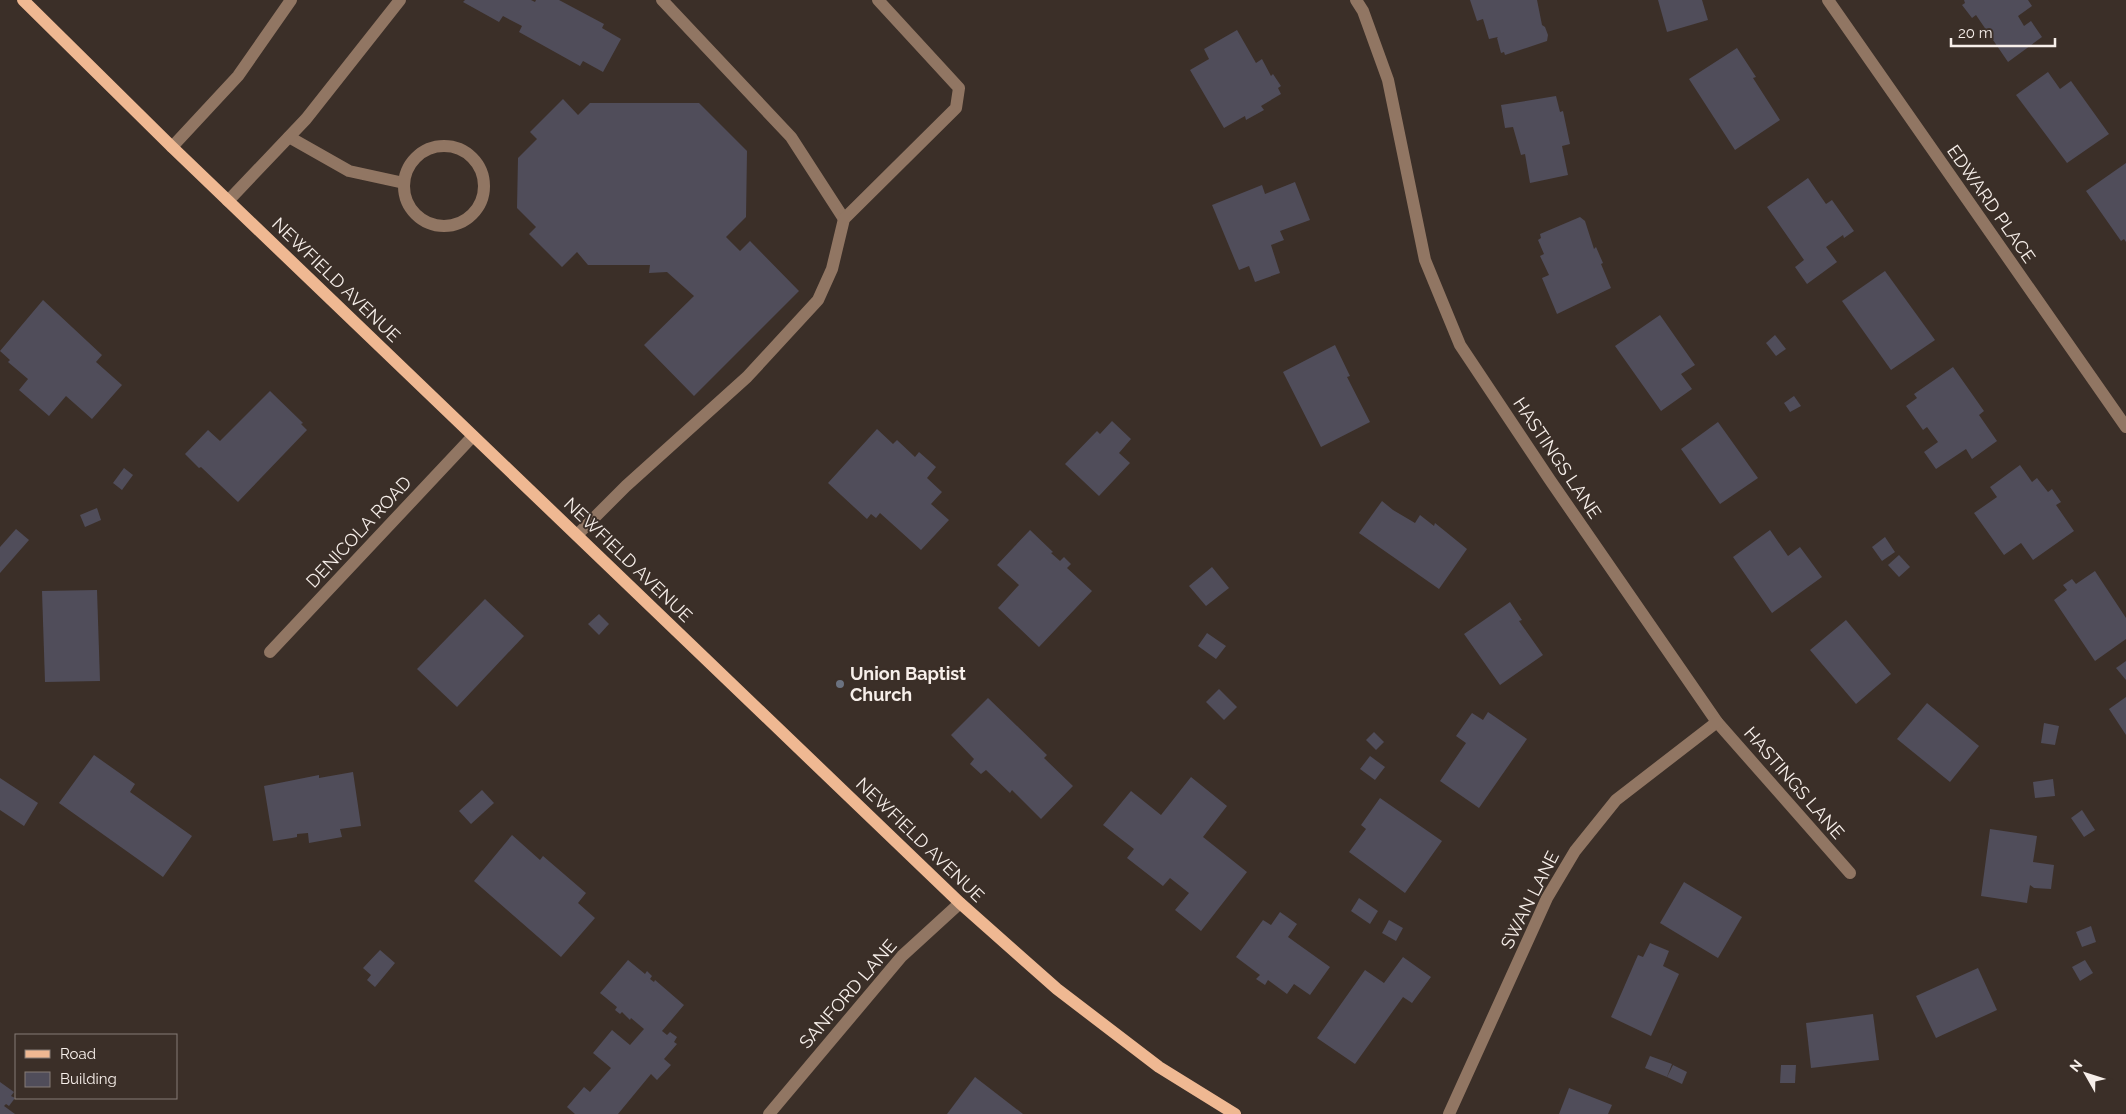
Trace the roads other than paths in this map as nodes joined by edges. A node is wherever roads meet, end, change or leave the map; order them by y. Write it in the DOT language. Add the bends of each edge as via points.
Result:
graph roads {
  1 [pos="22,0"];
  2 [pos="291,0"];
  3 [pos="400,0"];
  4 [pos="662,0"];
  5 [pos="878,0"];
  6 [pos="1356,0"];
  7 [pos="1828,0"];
  8 [pos="289,137"];
  9 [pos="172,147"];
  10 [pos="404,183"];
  11 [pos="228,201"];
  12 [pos="844,220"];
  13 [pos="2126,427"];
  14 [pos="473,436"];
  15 [pos="576,534"];
  16 [pos="270,652"];
  17 [pos="1718,722"];
  18 [pos="1850,873"];
  19 [pos="960,903"];
  20 [pos="769,1114"];
  21 [pos="1235,1114"];
  22 [pos="1449,1114"];
  1 -- 9 [label="main road, NEWFIELD AVENUE"];
  2 -- 9 [label="street" via="238,76"];
  3 -- 8 [label="street"];
  4 -- 12 [label="street" via="791,137"];
  5 -- 12 [label="street" via="959,88 956,108"];
  6 -- 17 [label="street, HASTINGS LANE" via="1388,80 1426,260 1460,345"];
  7 -- 13 [label="street, EDWARD PLACE"];
  8 -- 10 [label="street" via="349,171"];
  8 -- 11 [label="street"];
  9 -- 11 [label="main road, NEWFIELD AVENUE"];
  10 -- 10 [label="street" via="405,196 420,218 432,225 445,226 459,224 475,212 484,195 485,182 474,158 463,149 450,145 424,150 407,170"];
  11 -- 14 [label="main road, NEWFIELD AVENUE"];
  12 -- 15 [label="street" via="832,269 818,300 747,377"];
  14 -- 15 [label="main road, NEWFIELD AVENUE"];
  14 -- 16 [label="street, DENICOLA ROAD"];
  15 -- 19 [label="main road, NEWFIELD AVENUE"];
  17 -- 18 [label="street, HASTINGS LANE"];
  17 -- 22 [label="street, SWAN LANE" via="1616,800 1575,851 1547,898"];
  19 -- 20 [label="street, SANFORD LANE" via="902,956"];
  19 -- 21 [label="main road, NEWFIELD AVENUE" via="1057,989 1159,1066"];
}
